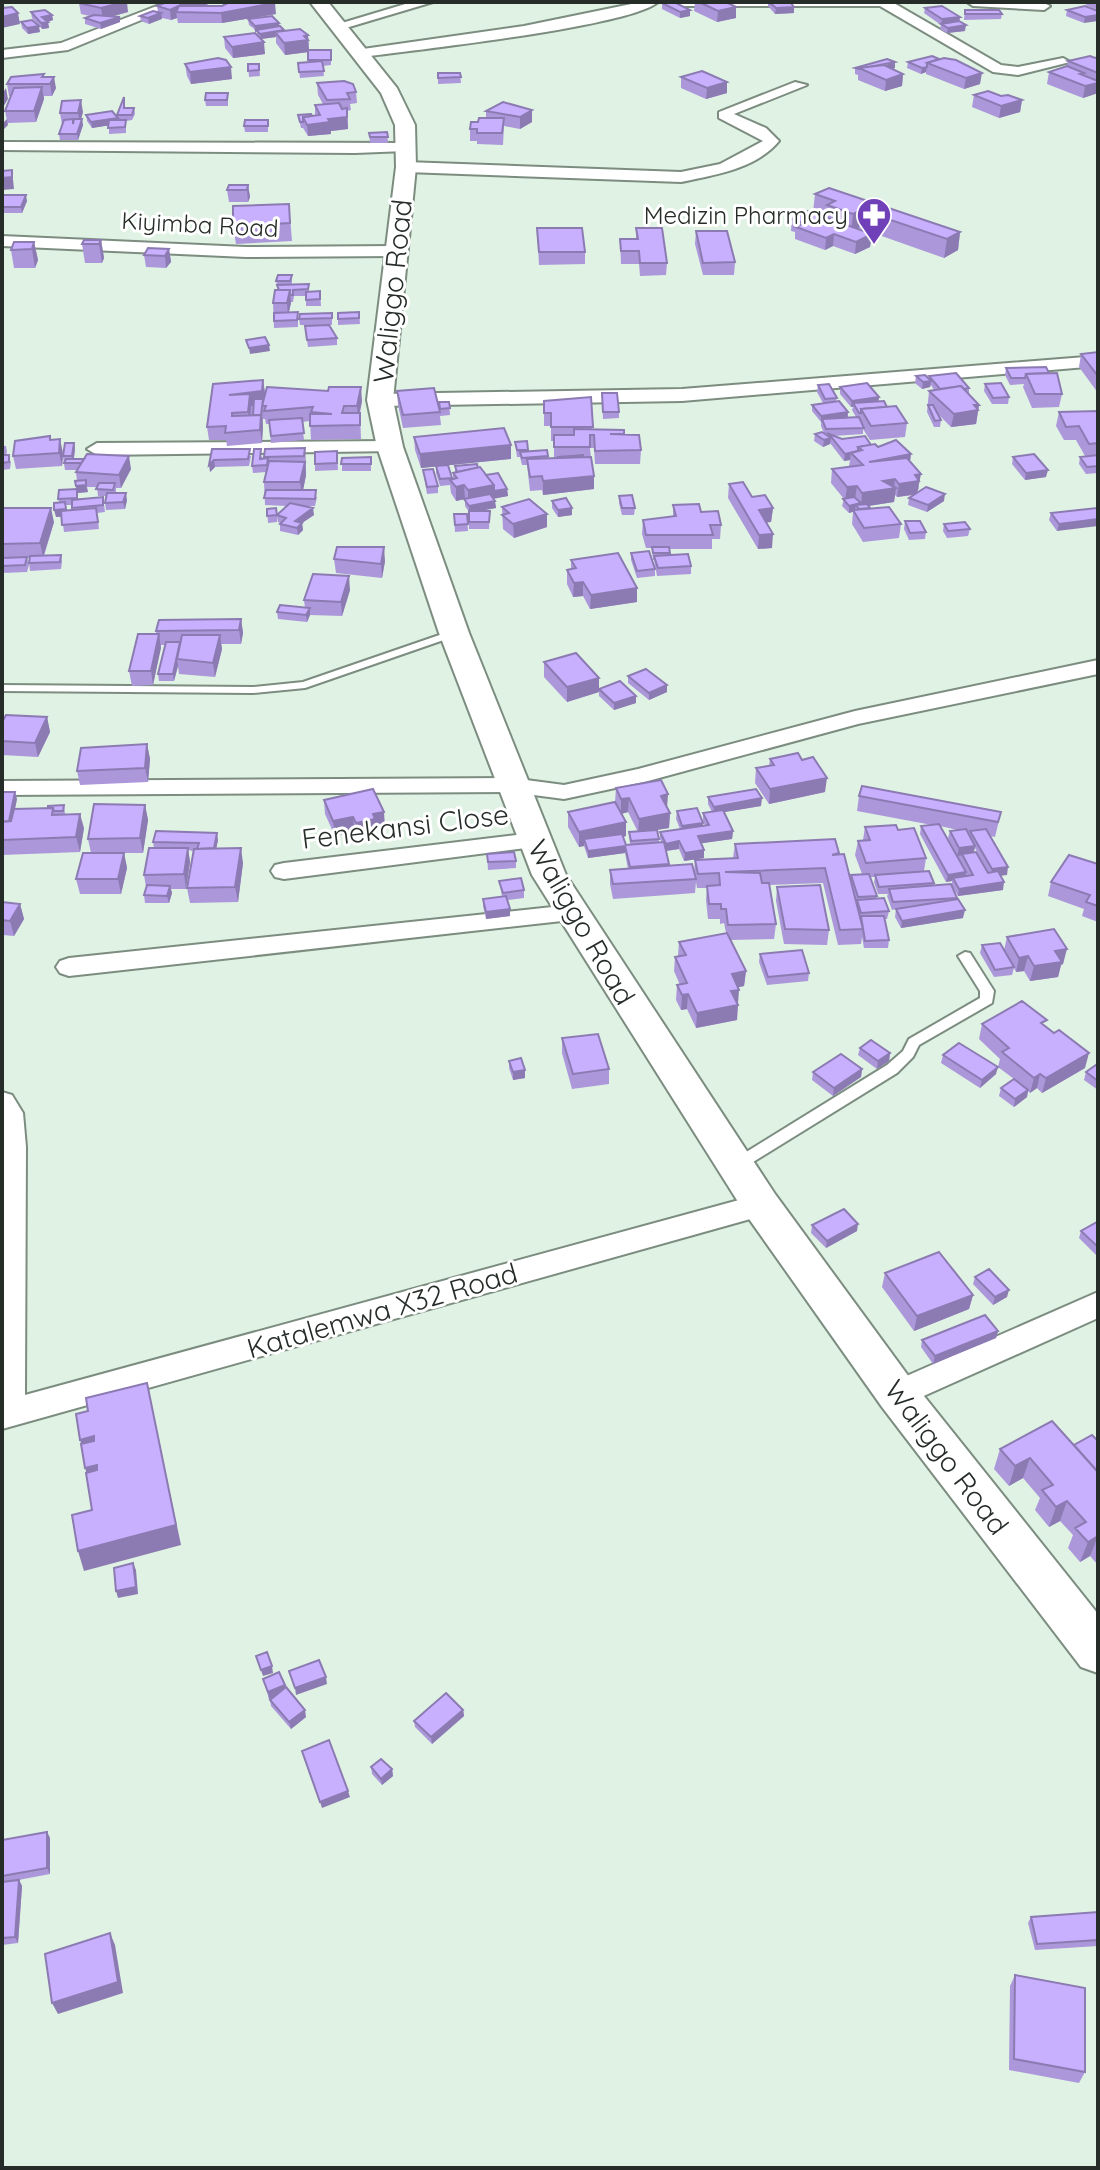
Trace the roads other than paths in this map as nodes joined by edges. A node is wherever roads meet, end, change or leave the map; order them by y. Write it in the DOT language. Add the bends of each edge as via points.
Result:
graph roads {
  1 [pos="179,2"];
  2 [pos="427,2"];
  3 [pos="652,2"];
  4 [pos="671,2"];
  5 [pos="884,2"];
  6 [pos="973,2"];
  7 [pos="1044,6"];
  8 [pos="329,14"];
  9 [pos="961,50"];
  10 [pos="363,53"];
  11 [pos="2,54"];
  12 [pos="939,55"];
  13 [pos="1063,62"];
  14 [pos="800,85"];
  15 [pos="2,146"];
  16 [pos="406,157"];
  17 [pos="2,241"];
  18 [pos="396,251"];
  19 [pos="1098,361"];
  20 [pos="380,400"];
  21 [pos="390,447"];
  22 [pos="97,449"];
  23 [pos="454,633"];
  24 [pos="1098,667"];
  25 [pos="2,688"];
  26 [pos="511,785"];
  27 [pos="2,788"];
  28 [pos="533,841"];
  29 [pos="284,871"];
  30 [pos="571,913"];
  31 [pos="965,956"];
  32 [pos="69,967"];
  33 [pos="2,1102"];
  34 [pos="734,1166"];
  35 [pos="761,1205"];
  36 [pos="1098,1304"];
  37 [pos="897,1394"];
  38 [pos="5,1414"];
  39 [pos="1098,1651"];
  1 -- 11 [label="street" via="63,47"];
  2 -- 8 [label="street"];
  3 -- 10 [label="street" via="524,30"];
  4 -- 5 [label="street"];
  5 -- 9 [label="street"];
  6 -- 7 [label="street"];
  8 -- 10 [label="street, Waliggo Road"];
  9 -- 12 [label="street"];
  9 -- 13 [label="street" via="1005,70"];
  10 -- 16 [label="street, Waliggo Road" via="401,111"];
  14 -- 16 [label="street" via="724,115 772,141 708,174 681,177"];
  15 -- 16 [label="street" via="109,144"];
  16 -- 18 [label="street, Waliggo Road"];
  17 -- 18 [label="street, Kiyimba Road" via="246,252"];
  18 -- 20 [label="street, Waliggo Road"];
  19 -- 20 [label="street" via="682,395"];
  20 -- 21 [label="street, Waliggo Road"];
  21 -- 22 [label="street"];
  21 -- 23 [label="street, Waliggo Road"];
  23 -- 25 [label="lane" via="305,685 253,690"];
  23 -- 26 [label="street, Waliggo Road"];
  24 -- 26 [label="street" via="855,718 564,792"];
  26 -- 27 [label="street"];
  26 -- 28 [label="street, Waliggo Road"];
  28 -- 29 [label="street, Fenekansi Close"];
  28 -- 30 [label="street, Waliggo Road"];
  30 -- 32 [label="street"];
  30 -- 34 [label="street, Waliggo Road"];
  31 -- 34 [label="lane" via="987,991 987,1000 914,1042 892,1069"];
  33 -- 38 [label="street" via="9,1113 12,1147"];
  34 -- 35 [label="street, Waliggo Road"];
  35 -- 37 [label="street, Waliggo Road"];
  35 -- 38 [label="street, Katalemwa X32 Road"];
  36 -- 37 [label="street"];
  37 -- 39 [label="street, Waliggo Road"];
}
